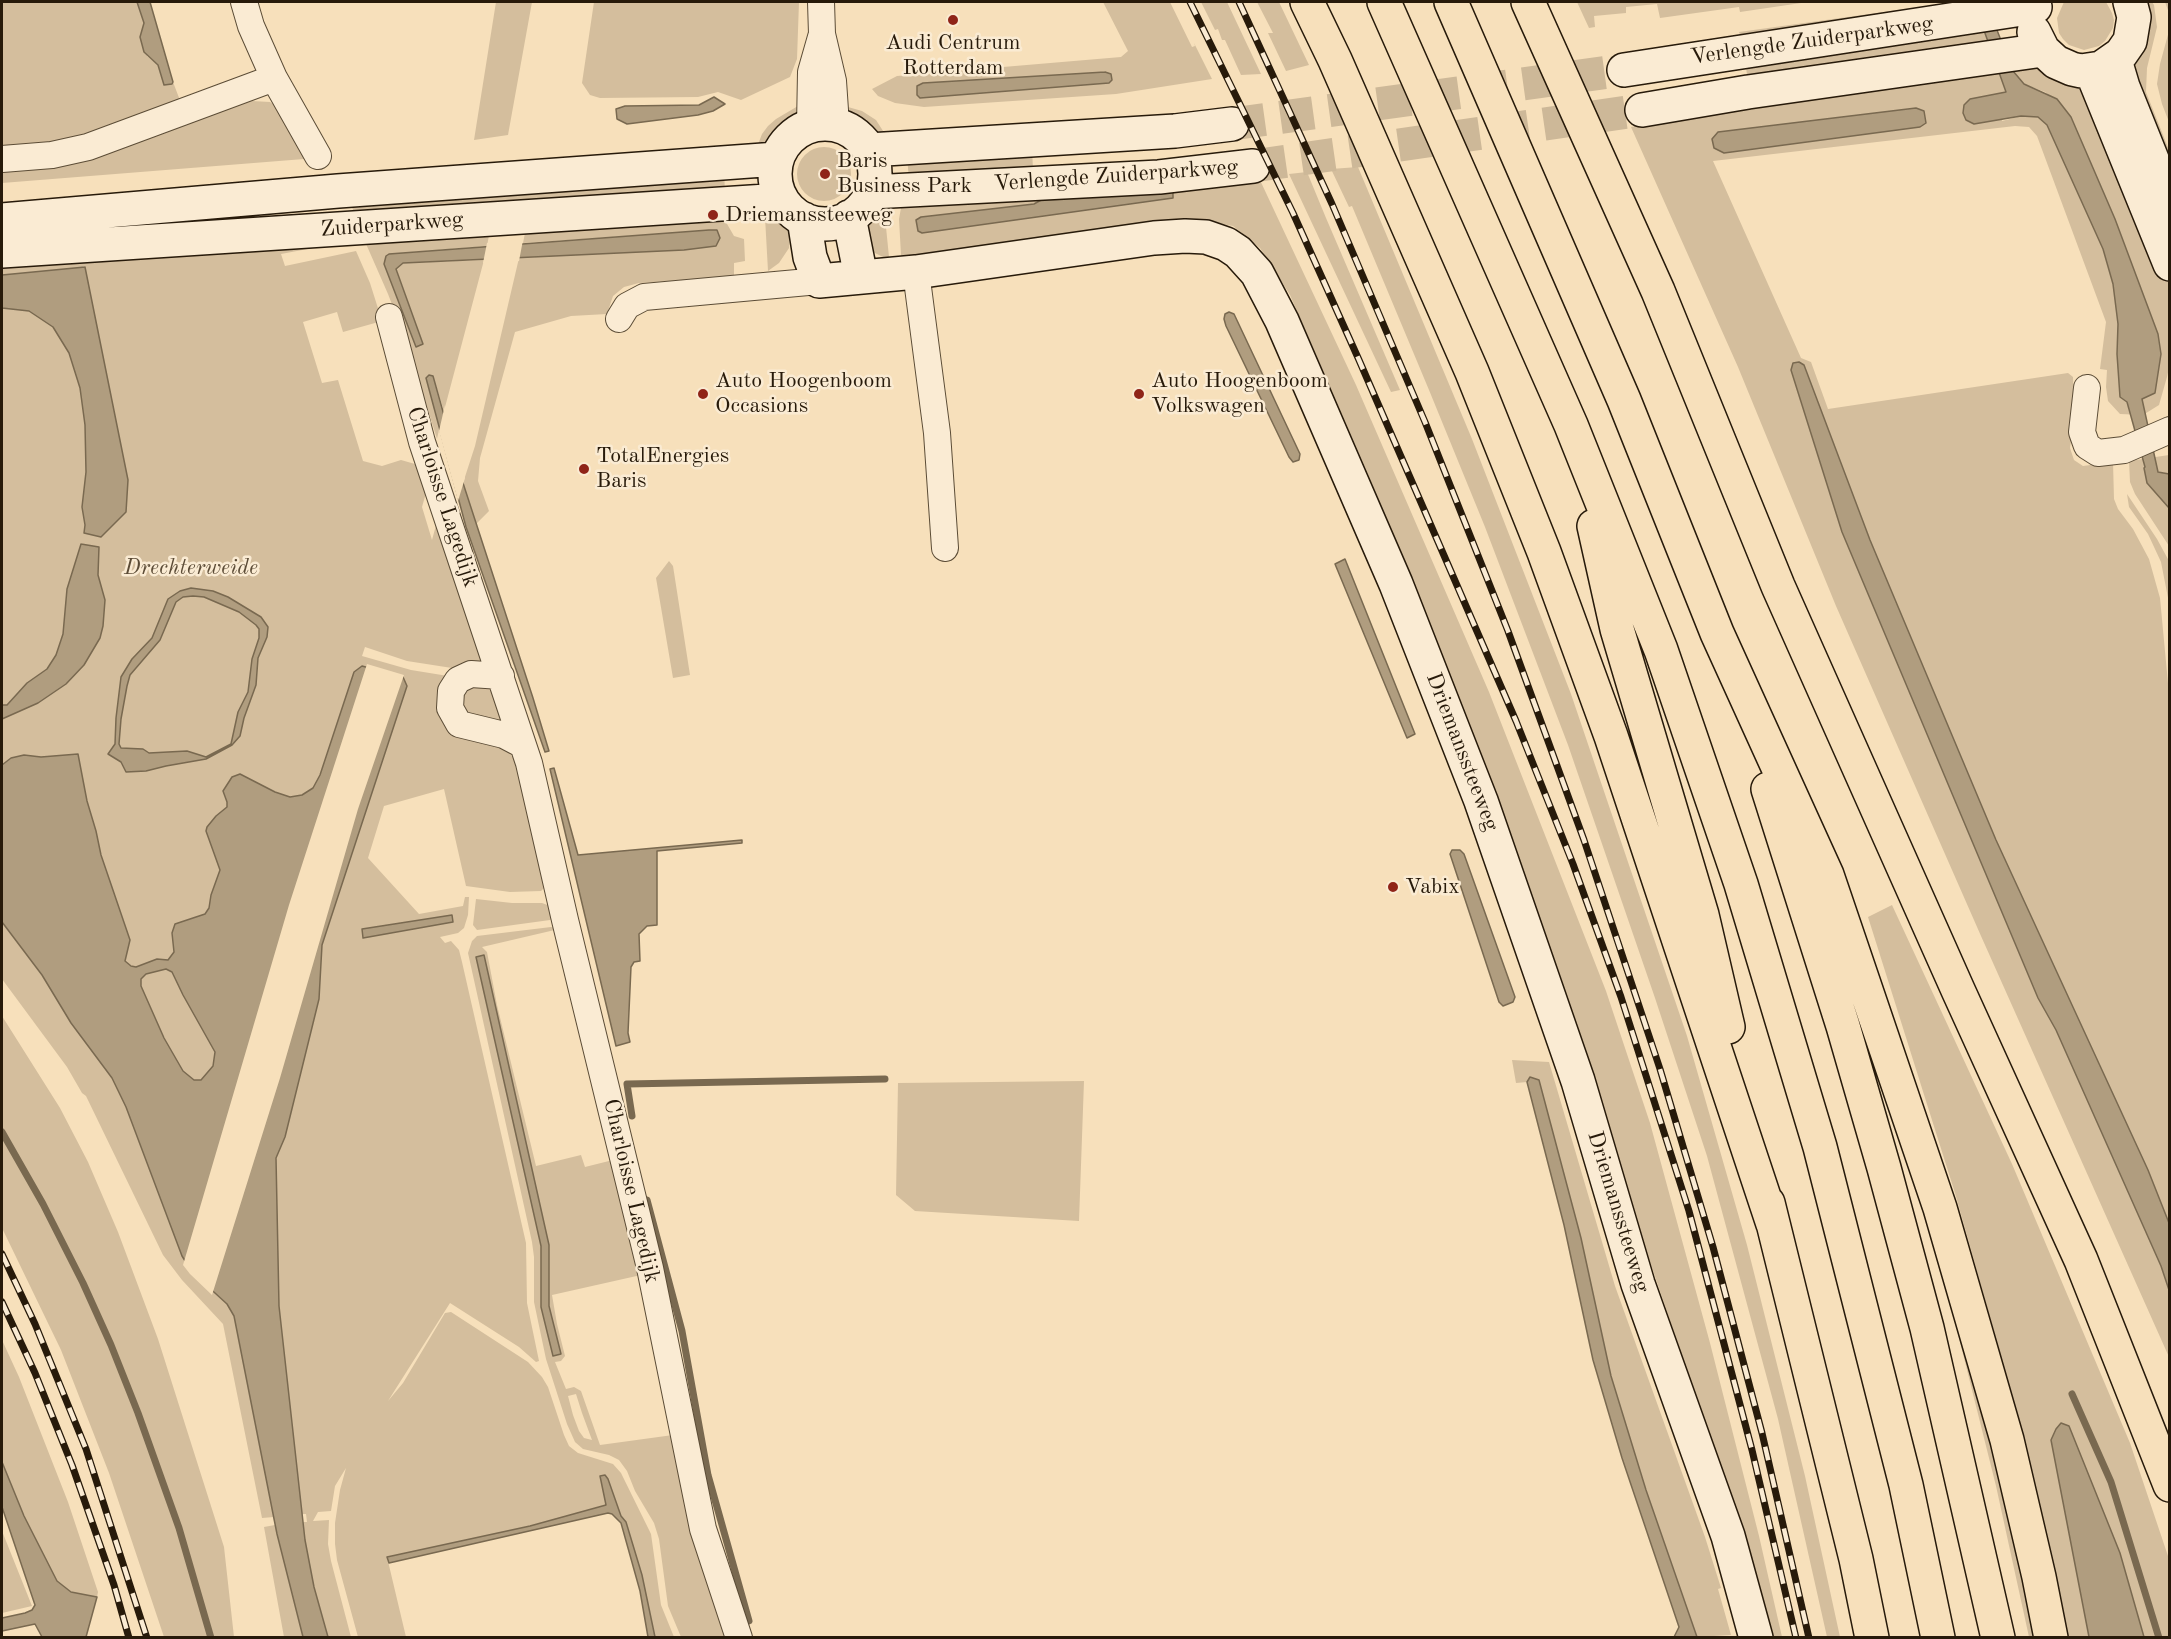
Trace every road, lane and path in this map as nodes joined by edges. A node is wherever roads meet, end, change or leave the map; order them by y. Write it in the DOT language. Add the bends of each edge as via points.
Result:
graph roads {
  1 [pos="244,2"];
  2 [pos="821,2"];
  3 [pos="1307,2"];
  4 [pos="1384,2"];
  5 [pos="1451,2"];
  6 [pos="1528,2"];
  7 [pos="2130,2"];
  8 [pos="2026,7"];
  9 [pos="2032,51"];
  10 [pos="2103,65"];
  11 [pos="1624,70"];
  12 [pos="274,78"];
  13 [pos="1642,110"];
  14 [pos="1232,124"];
  15 [pos="823,125"];
  16 [pos="869,150"];
  17 [pos="318,156"];
  18 [pos="2,159"];
  19 [pos="777,159"];
  20 [pos="1253,166"];
  21 [pos="871,192"];
  22 [pos="2169,204"];
  23 [pos="793,209"];
  24 [pos="849,217"];
  25 [pos="2,220"];
  26 [pos="2,251"];
  27 [pos="2169,264"];
  28 [pos="916,272"];
  29 [pos="861,277"];
  30 [pos="819,281"];
  31 [pos="389,317"];
  32 [pos="619,319"];
  33 [pos="2087,388"];
  34 [pos="1571,425"];
  35 [pos="2169,430"];
  36 [pos="2169,449"];
  37 [pos="2124,450"];
  38 [pos="945,548"];
  39 [pos="1717,633"];
  40 [pos="501,676"];
  41 [pos="524,745"];
  42 [pos="1773,1224"];
  43 [pos="2169,1485"];
  44 [pos="739,1638"];
  45 [pos="1756,1638"];
  46 [pos="1872,1638"];
  47 [pos="1938,1638"];
  48 [pos="1998,1638"];
  49 [pos="2051,1638"];
  1 -- 12 [label="street"];
  2 -- 15 [label="street" via="822,34 833,81"];
  3 -- 42 [label="highway" via="1472,372 1544,552 1611,736"];
  4 -- 34 [label="highway"];
  5 -- 39 [label="highway" via="1624,400"];
  6 -- 43 [label="highway" via="1658,291 1778,586 2081,1260"];
  7 -- 10 [label="main road" via="2133,33 2126,48"];
  8 -- 9 [label="main road" via="2034,30"];
  8 -- 11 [label="main road, Verlengde Zuiderparkweg"];
  9 -- 10 [label="main road" via="2072,69"];
  9 -- 13 [label="main road, Verlengde Zuiderparkweg"];
  10 -- 22 [label="main road" via="2123,87"];
  10 -- 27 [label="main road"];
  12 -- 17 [label="street"];
  12 -- 18 [label="street" via="88,147"];
  14 -- 16 [label="main road, Verlengde Zuiderparkweg"];
  15 -- 16 [label="main road" via="855,134"];
  15 -- 19 [label="main road" via="790,138"];
  16 -- 21 [label="main road" via="875,171"];
  19 -- 23 [label="main road" via="778,192"];
  19 -- 25 [label="main road, Zuiderparkweg"];
  20 -- 21 [label="main road, Verlengde Zuiderparkweg" via="1159,177"];
  21 -- 24 [label="main road" via="862,207"];
  23 -- 24 [label="main road" via="813,222 832,223"];
  23 -- 26 [label="main road, Zuiderparkweg"];
  23 -- 30 [label="main road"];
  24 -- 29 [label="main road"];
  28 -- 29 [label="main road, Driemanssteeweg"];
  28 -- 38 [label="street" via="937,433"];
  28 -- 45 [label="main road, Driemanssteeweg" via="1185,236 1206,237 1226,244 1257,273 1282,321 1396,584 1481,801 1578,1081 1638,1284 1728,1536"];
  29 -- 30 [label="main road, Driemanssteeweg"];
  30 -- 32 [label="street, Driemanssteeweg" via="644,297 627,306"];
  31 -- 40 [label="street, Charloisse Lagedijk" via="422,442"];
  33 -- 37 [label="street" via="2082,432 2087,446 2098,453"];
  34 -- 42 [label="highway" via="1617,629 1702,915"];
  34 -- 47 [label="highway" via="1660,650 1741,884 1820,1147 1906,1485"];
  35 -- 37 [label="street"];
  36 -- 37 [label="street"];
  39 -- 48 [label="highway" via="1800,885 1884,1168 1927,1328"];
  39 -- 49 [label="highway" via="1827,875 1940,1208 2007,1440"];
  40 -- 41 [label="street, Charloisse Lagedijk"];
  40 -- 41 [label="street" via="471,674 458,680 450,708 459,724 504,735"];
  41 -- 44 [label="street, Charloisse Lagedijk" via="650,1268 703,1529"];
  42 -- 46 [label="highway"];
}
